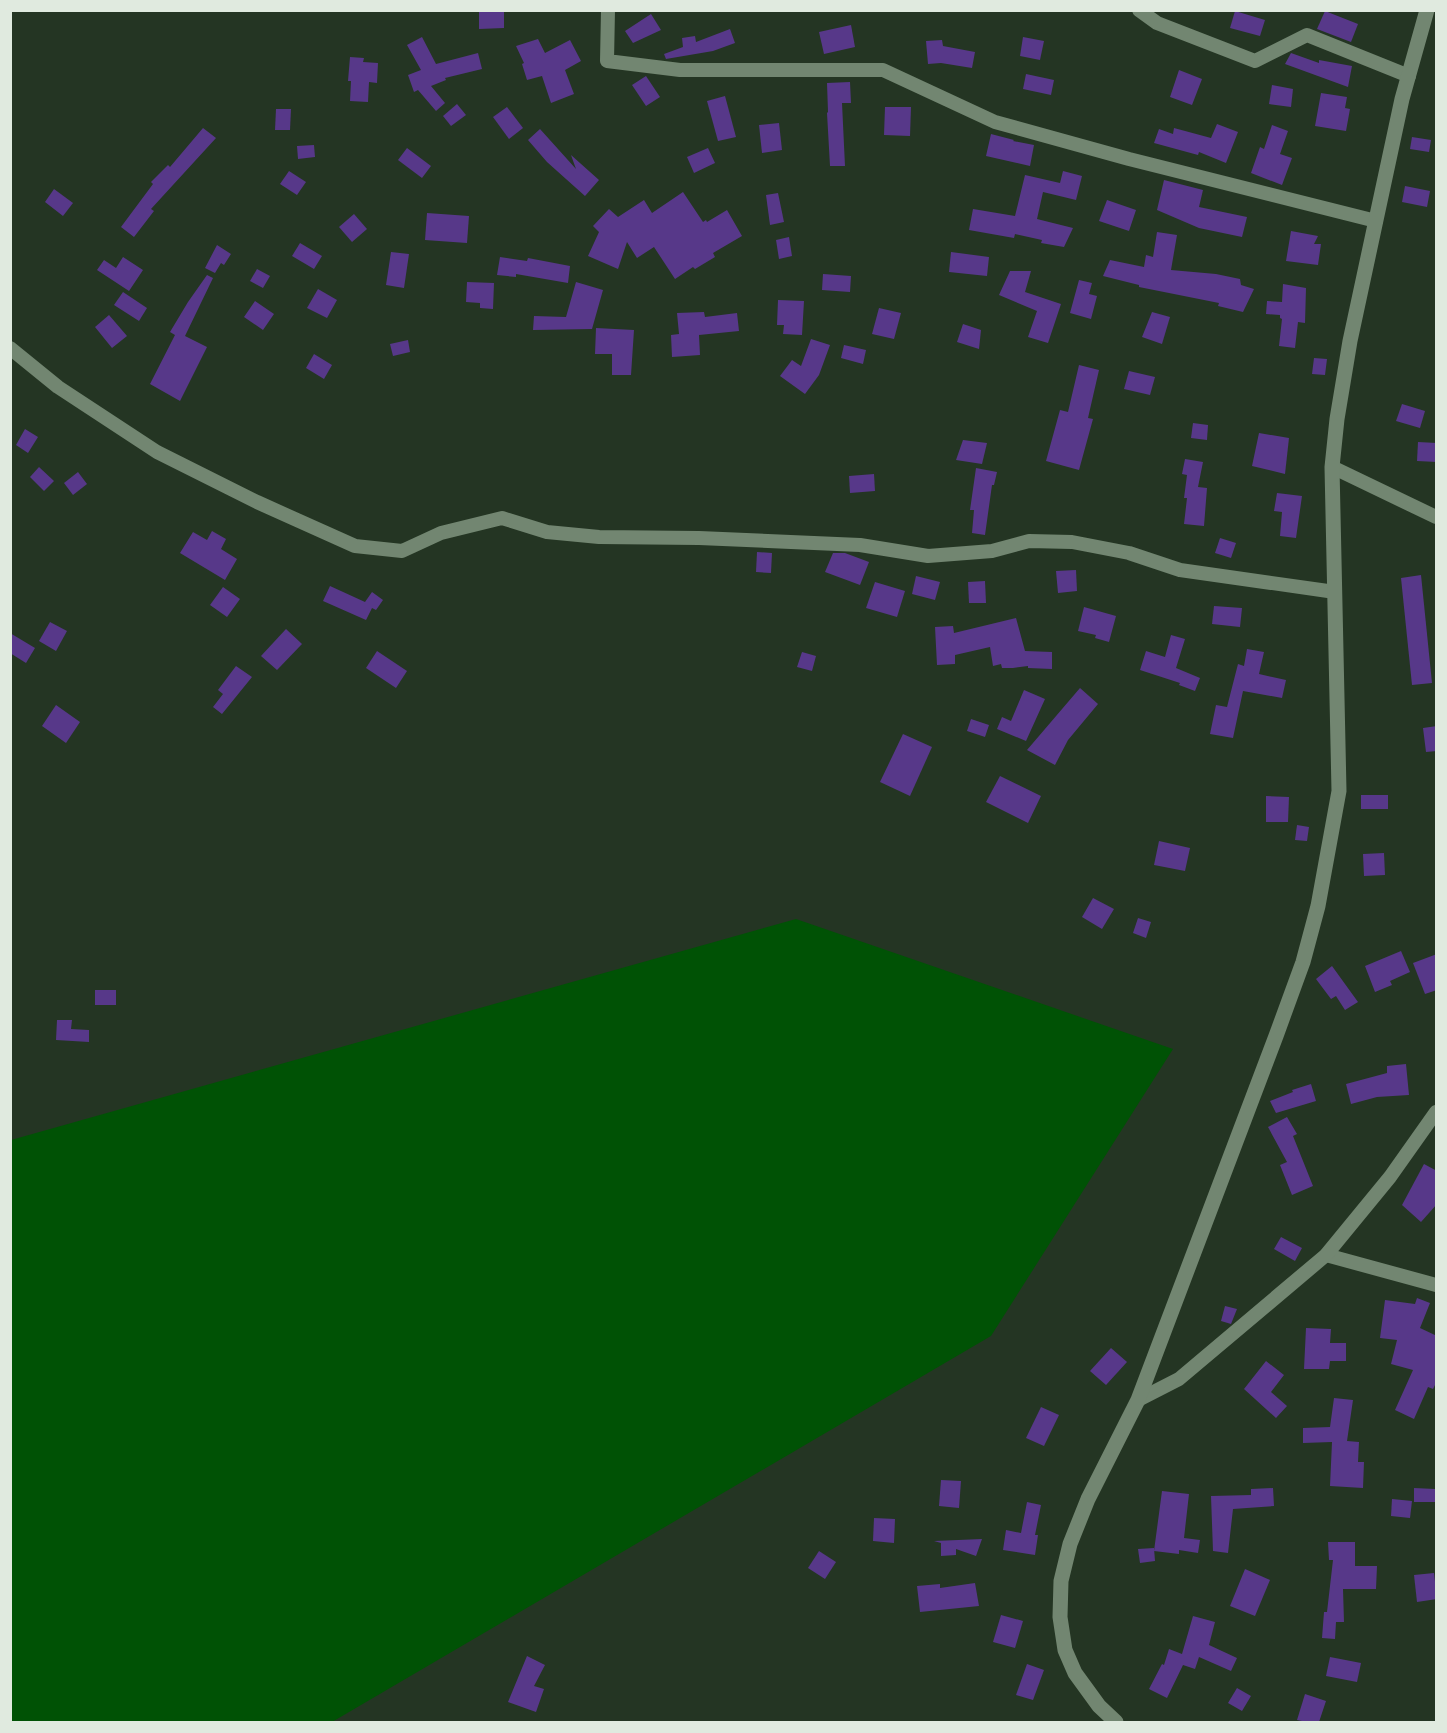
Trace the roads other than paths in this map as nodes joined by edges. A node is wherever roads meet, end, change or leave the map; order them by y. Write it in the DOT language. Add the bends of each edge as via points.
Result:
graph roads {
  1 [pos="608,10"];
  2 [pos="1139,10"];
  3 [pos="1427,10"];
  4 [pos="1409,76"];
  5 [pos="1376,222"];
  6 [pos="10,348"];
  7 [pos="1332,467"];
  8 [pos="1437,517"];
  9 [pos="1335,592"];
  10 [pos="1437,1113"];
  11 [pos="1326,1255"];
  12 [pos="1437,1285"];
  13 [pos="1138,1400"];
  14 [pos="1116,1722"];
  1 -- 5 [label="street" via="607,60 680,70 883,70 995,122"];
  2 -- 4 [label="street" via="1157,23 1255,61 1307,35"];
  3 -- 4 [label="street"];
  4 -- 5 [label="street"];
  5 -- 7 [label="street" via="1350,340"];
  6 -- 9 [label="street" via="58,387 157,452 355,546 402,551 441,533 502,518 547,532 599,537 860,545 928,556 992,551 1029,541 1072,542 1129,553 1180,570"];
  7 -- 8 [label="street"];
  7 -- 9 [label="street"];
  9 -- 13 [label="street" via="1339,791 1318,906 1303,962"];
  10 -- 11 [label="street" via="1390,1178"];
  11 -- 12 [label="street"];
  11 -- 13 [label="street" via="1179,1379"];
  13 -- 14 [label="street" via="1088,1499 1070,1544 1061,1581 1060,1617 1065,1650 1075,1673"];
}
